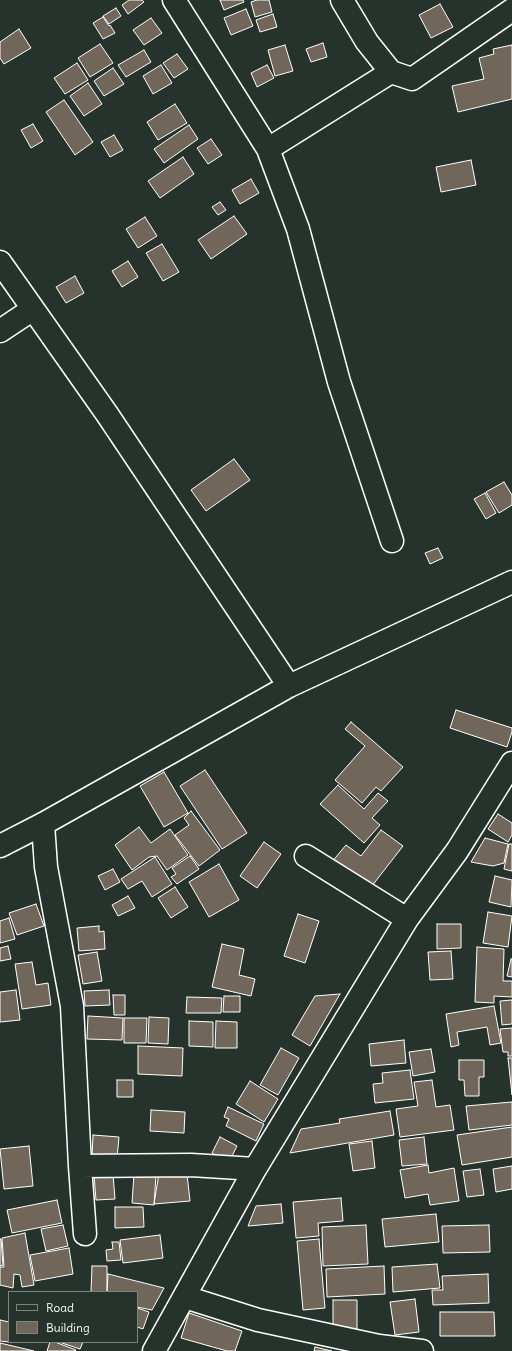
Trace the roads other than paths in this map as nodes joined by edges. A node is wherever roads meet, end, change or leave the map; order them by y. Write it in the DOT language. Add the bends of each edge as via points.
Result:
graph roads {
  1 [pos="174,0"];
  2 [pos="342,0"];
  3 [pos="512,10"];
  4 [pos="391,72"];
  5 [pos="268,149"];
  6 [pos="0,262"];
  7 [pos="33,309"];
  8 [pos="0,331"];
  9 [pos="392,541"];
  10 [pos="512,582"];
  11 [pos="289,686"];
  12 [pos="512,763"];
  13 [pos="42,824"];
  14 [pos="0,846"];
  15 [pos="306,856"];
  16 [pos="407,919"];
  17 [pos="80,1166"];
  18 [pos="255,1169"];
  19 [pos="85,1234"];
  20 [pos="185,1297"];
  21 [pos="154,1351"];
  22 [pos="422,1351"];
  1 -- 5 [label="street"];
  2 -- 4 [label="street" via="367,42"];
  3 -- 4 [label="street" via="412,79"];
  4 -- 5 [label="street"];
  5 -- 9 [label="street" via="298,229 339,382"];
  6 -- 7 [label="street"];
  7 -- 8 [label="street"];
  7 -- 11 [label="street" via="107,414"];
  10 -- 11 [label="street"];
  11 -- 13 [label="street"];
  12 -- 16 [label="street" via="456,851"];
  13 -- 14 [label="street"];
  13 -- 17 [label="street" via="46,867 72,1006"];
  15 -- 16 [label="street"];
  16 -- 18 [label="street"];
  17 -- 18 [label="street" via="191,1165"];
  17 -- 19 [label="street"];
  18 -- 20 [label="street"];
  20 -- 21 [label="street"];
  20 -- 22 [label="street" via="258,1320 379,1346"];
}
